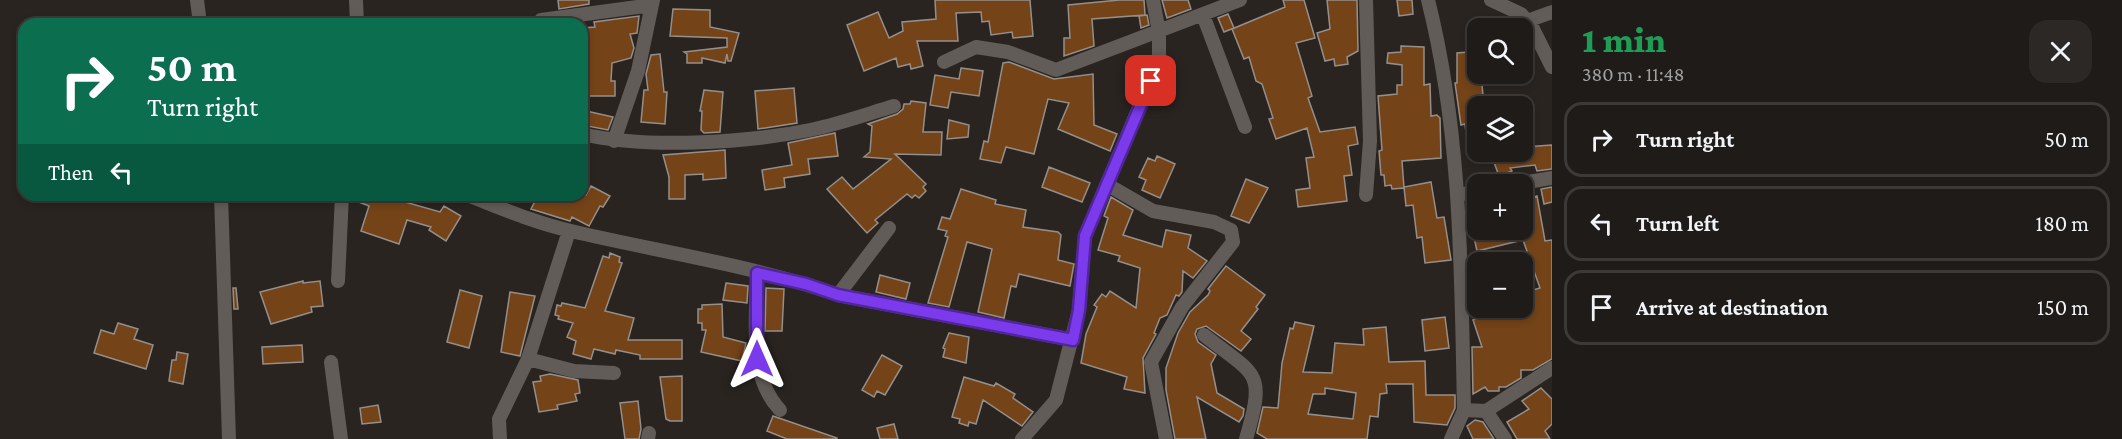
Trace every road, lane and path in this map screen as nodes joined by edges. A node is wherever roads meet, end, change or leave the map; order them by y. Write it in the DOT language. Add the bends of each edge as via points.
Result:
graph roads {
  1 [pos="197,0"];
  2 [pos="356,0"];
  3 [pos="1153,0"];
  4 [pos="1239,0"];
  5 [pos="1366,0"];
  6 [pos="1428,0"];
  7 [pos="1491,0"];
  8 [pos="653,3"];
  9 [pos="1218,3"];
  10 [pos="1552,12"];
  11 [pos="1203,15"];
  12 [pos="199,18"];
  13 [pos="357,18"];
  14 [pos="554,18"];
  15 [pos="1524,18"];
  16 [pos="1533,19"];
  17 [pos="1160,32"];
  18 [pos="1533,32"];
  19 [pos="944,62"];
  20 [pos="1552,67"];
  21 [pos="894,106"];
  22 [pos="1245,127"];
  23 [pos="588,135"];
  24 [pos="614,141"];
  25 [pos="1552,178"];
  26 [pos="1533,181"];
  27 [pos="1107,185"];
  28 [pos="1467,194"];
  29 [pos="1366,195"];
  30 [pos="1458,195"];
  31 [pos="221,201"];
  32 [pos="342,201"];
  33 [pos="484,201"];
  34 [pos="889,228"];
  35 [pos="569,231"];
  36 [pos="757,273"];
  37 [pos="338,281"];
  38 [pos="838,295"];
  39 [pos="1204,335"];
  40 [pos="1073,340"];
  41 [pos="528,359"];
  42 [pos="331,362"];
  43 [pos="1552,368"];
  44 [pos="614,373"];
  45 [pos="780,410"];
  46 [pos="1464,410"];
  47 [pos="1486,411"];
  48 [pos="232,438"];
  49 [pos="341,439"];
  50 [pos="500,439"];
  51 [pos="1022,439"];
  52 [pos="1166,439"];
  53 [pos="1246,439"];
  54 [pos="1451,439"];
  55 [pos="1504,439"];
  1 -- 12 [label="street"];
  2 -- 13 [label="street"];
  3 -- 17 [label="street"];
  4 -- 9 [label="street"];
  5 -- 29 [label="street" via="1370,141"];
  6 -- 30 [label="street" via="1440,46"];
  7 -- 15 [label="street"];
  8 -- 14 [label="street"];
  8 -- 24 [label="street" via="638,71"];
  9 -- 11 [label="street"];
  10 -- 16 [label="street"];
  11 -- 17 [label="street"];
  11 -- 22 [label="street"];
  17 -- 19 [label="street" via="1056,70 1008,52 976,47"];
  17 -- 27 [label="street" via="1159,60"];
  18 -- 20 [label="street"];
  21 -- 24 [label="street" via="810,130 722,140"];
  23 -- 24 [label="street"];
  25 -- 26 [label="street"];
  27 -- 40 [label="street" via="1085,236"];
  27 -- 52 [label="street" via="1153,211 1215,222 1231,230 1233,242 1182,307 1151,362"];
  28 -- 30 [label="street"];
  30 -- 46 [label="street"];
  31 -- 48 [label="street"];
  32 -- 37 [label="street"];
  33 -- 35 [label="street"];
  34 -- 38 [label="street"];
  35 -- 36 [label="street"];
  35 -- 41 [label="street"];
  36 -- 38 [label="street"];
  36 -- 45 [label="street" via="757,359 767,397"];
  38 -- 40 [label="street"];
  39 -- 53 [label="street" via="1247,370 1257,384 1257,400"];
  40 -- 51 [label="street" via="1056,400"];
  41 -- 44 [label="street" via="564,369"];
  41 -- 50 [label="street" via="499,419"];
  42 -- 49 [label="street"];
  43 -- 47 [label="street"];
  46 -- 47 [label="street"];
  46 -- 54 [label="street"];
  47 -- 55 [label="street"];
}
